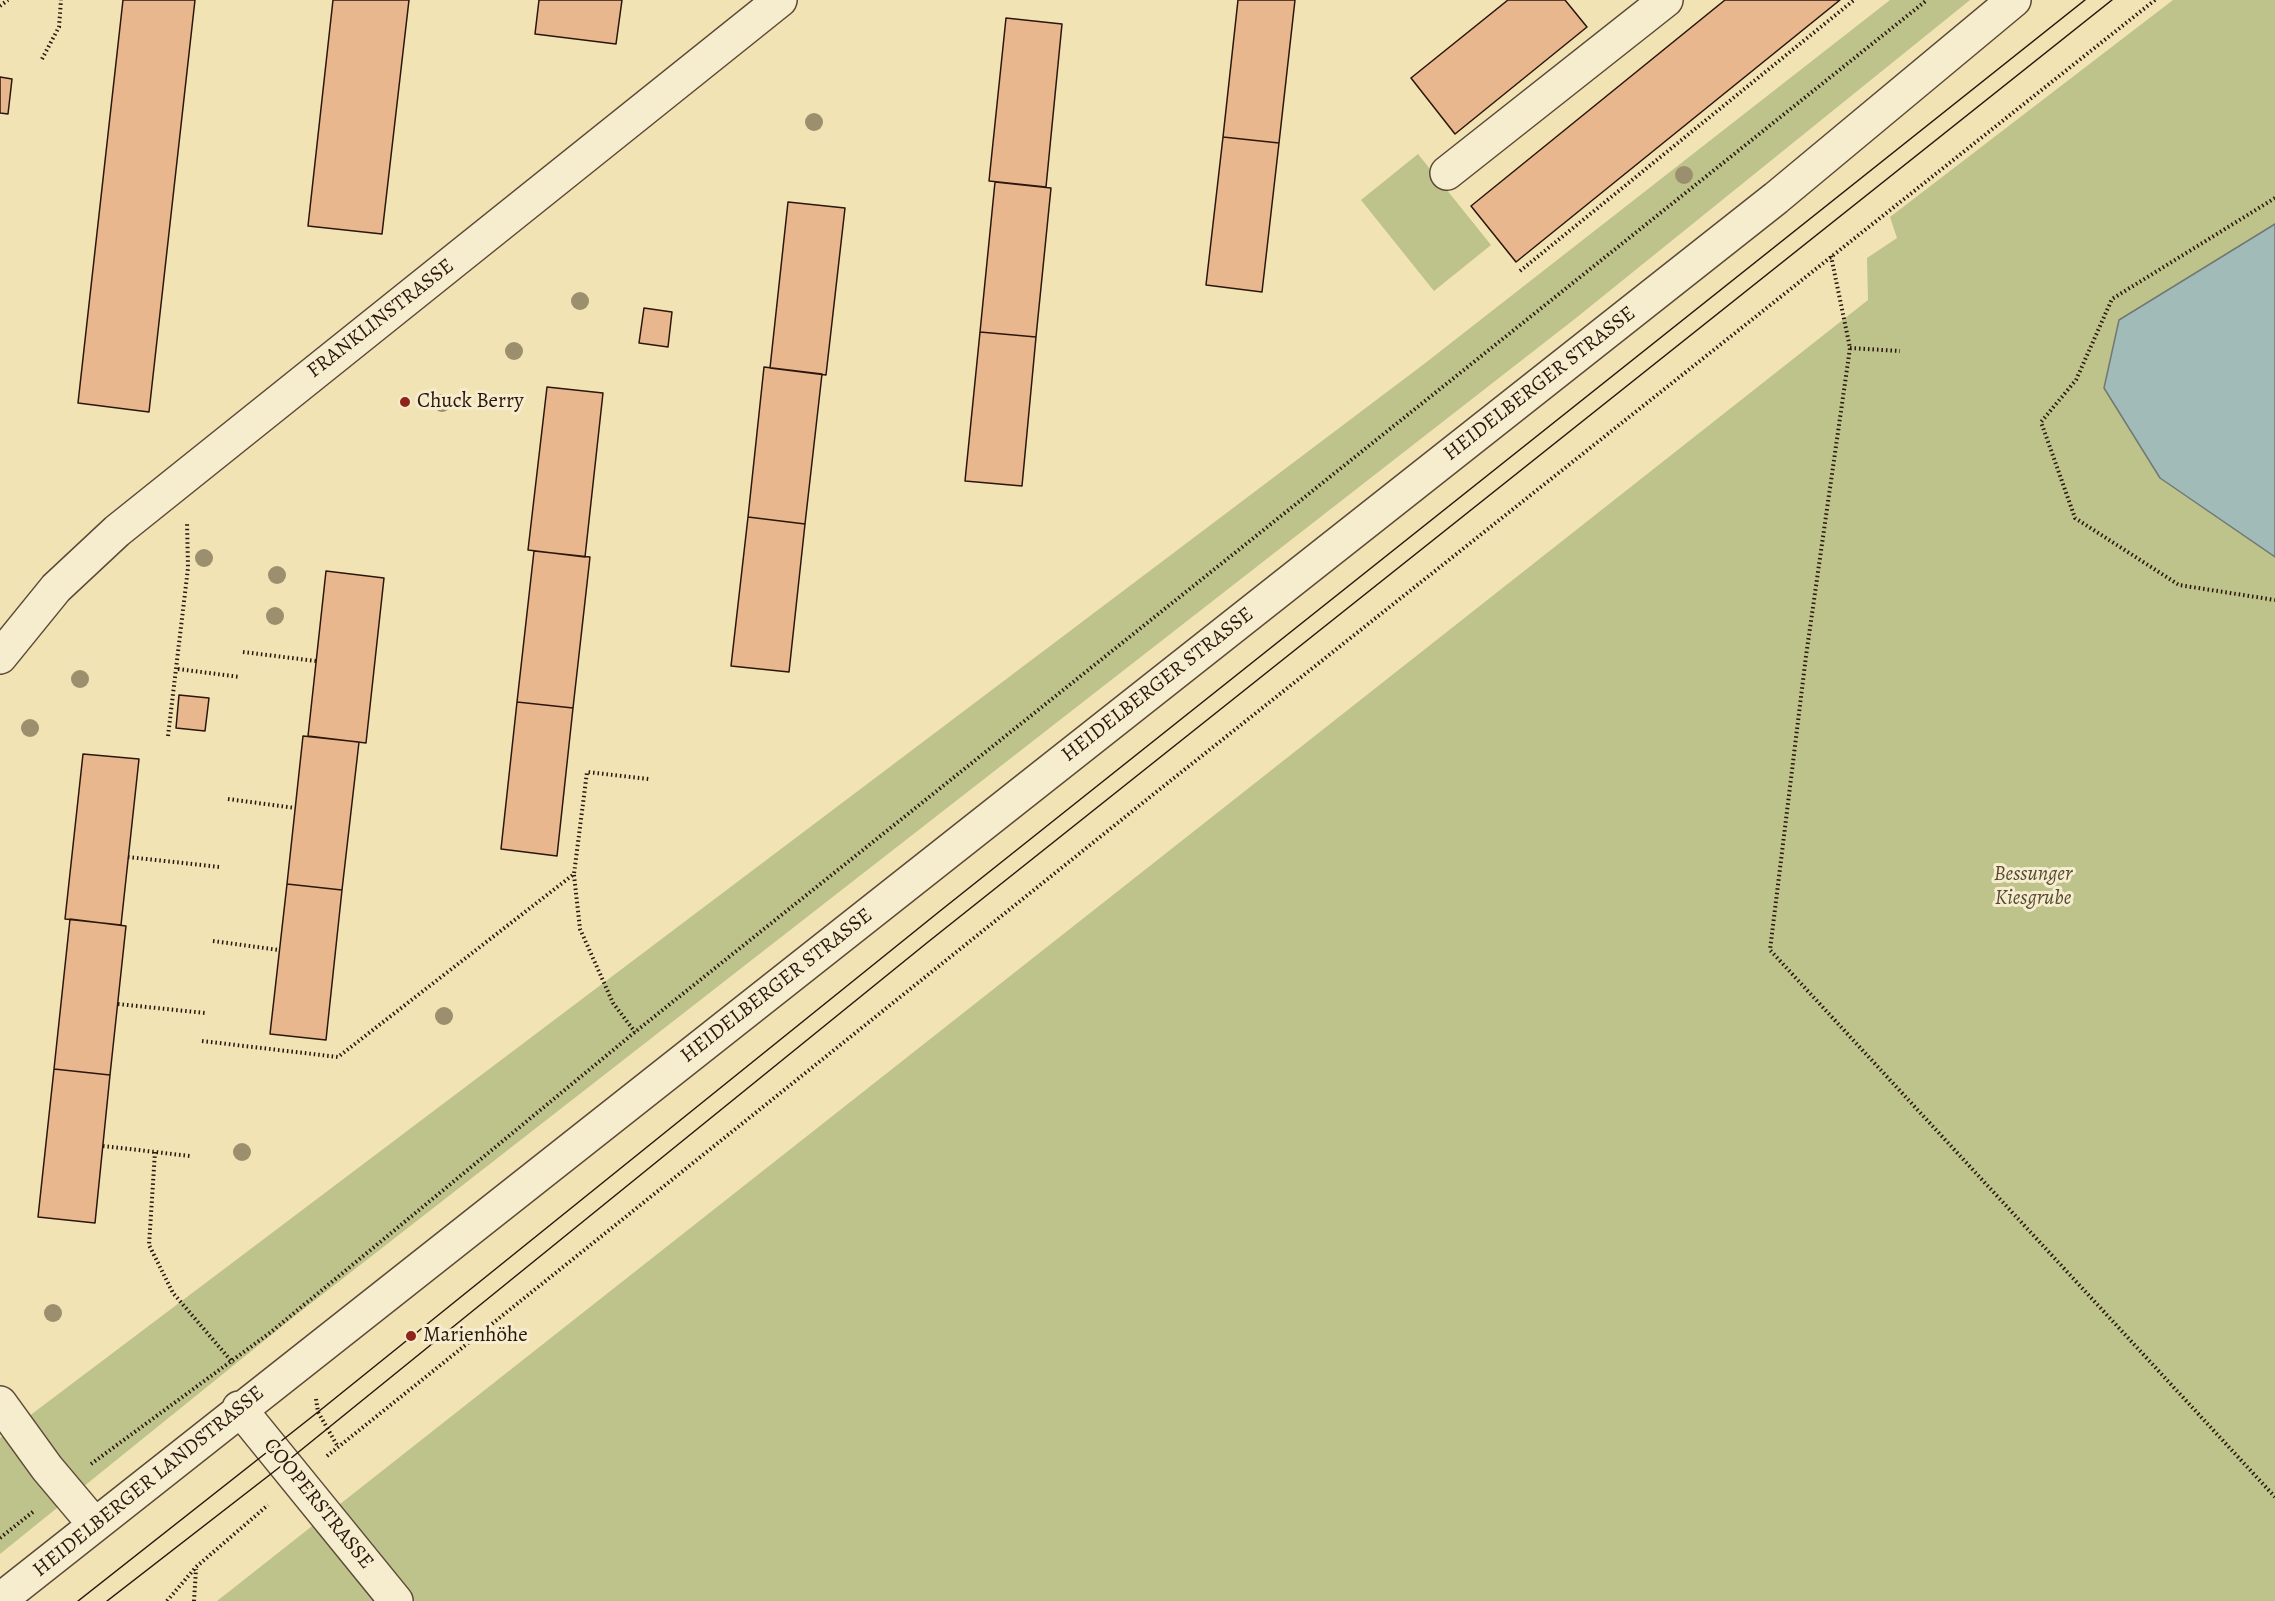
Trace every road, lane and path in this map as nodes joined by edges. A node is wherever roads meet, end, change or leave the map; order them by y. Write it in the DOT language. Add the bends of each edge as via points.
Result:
graph roads {
  1 [pos="8,0"];
  2 [pos="61,0"];
  3 [pos="780,0"];
  4 [pos="1665,0"];
  5 [pos="1854,0"];
  6 [pos="1927,0"];
  7 [pos="2014,0"];
  8 [pos="2155,0"];
  9 [pos="0,6"];
  10 [pos="42,59"];
  11 [pos="1447,173"];
  12 [pos="2275,198"];
  13 [pos="1831,256"];
  14 [pos="1520,271"];
  15 [pos="1850,348"];
  16 [pos="1900,351"];
  17 [pos="187,521"];
  18 [pos="2275,600"];
  19 [pos="243,652"];
  20 [pos="0,657"];
  21 [pos="316,661"];
  22 [pos="178,669"];
  23 [pos="240,677"];
  24 [pos="168,736"];
  25 [pos="649,778"];
  26 [pos="228,799"];
  27 [pos="295,808"];
  28 [pos="128,857"];
  29 [pos="220,867"];
  30 [pos="574,874"];
  31 [pos="213,941"];
  32 [pos="279,950"];
  33 [pos="118,1004"];
  34 [pos="205,1013"];
  35 [pos="635,1032"];
  36 [pos="202,1041"];
  37 [pos="103,1146"];
  38 [pos="155,1152"];
  39 [pos="190,1156"];
  40 [pos="233,1363"];
  41 [pos="297,1363"];
  42 [pos="0,1403"];
  43 [pos="240,1408"];
  44 [pos="338,1447"];
  45 [pos="111,1448"];
  46 [pos="2275,1497"];
  47 [pos="248,1522"];
  48 [pos="20,1523"];
  49 [pos="95,1525"];
  50 [pos="0,1539"];
  51 [pos="196,1567"];
  52 [pos="0,1600"];
  53 [pos="167,1601"];
  54 [pos="194,1601"];
  55 [pos="396,1601"];
  1 -- 9 [label="path"];
  2 -- 10 [label="path" via="59,27"];
  3 -- 20 [label="street, FRANKLINSTRASSE" via="117,531 56,588"];
  4 -- 11 [label="street"];
  5 -- 14 [label="path"];
  6 -- 35 [label="path"];
  7 -- 41 [label="street, HEIDELBERGER STRASSE" via="1776,198"];
  8 -- 13 [label="path"];
  12 -- 18 [label="path" via="2112,299 2076,380 2041,422 2075,518 2179,585"];
  13 -- 15 [label="path"];
  13 -- 44 [label="path"];
  15 -- 16 [label="path"];
  15 -- 46 [label="path" via="1806,656 1770,950"];
  17 -- 22 [label="path" via="188,568"];
  19 -- 21 [label="path"];
  22 -- 23 [label="path"];
  22 -- 24 [label="path"];
  25 -- 30 [label="path" via="586,772"];
  26 -- 27 [label="path"];
  28 -- 29 [label="path"];
  30 -- 35 [label="path" via="580,928 613,1003"];
  30 -- 36 [label="path" via="338,1057"];
  31 -- 32 [label="path"];
  33 -- 34 [label="path"];
  35 -- 40 [label="path"];
  37 -- 38 [label="path"];
  38 -- 39 [label="path"];
  38 -- 40 [label="path" via="149,1245 173,1293"];
  40 -- 45 [label="path"];
  41 -- 43 [label="street, HEIDELBERGER LANDSTRASSE"];
  42 -- 49 [label="street"];
  43 -- 49 [label="street, HEIDELBERGER LANDSTRASSE"];
  43 -- 55 [label="street, COOPERSTRASSE"];
  47 -- 51 [label="path"];
  48 -- 50 [label="path"];
  49 -- 52 [label="street, HEIDELBERGER LANDSTRASSE"];
  51 -- 53 [label="path"];
  51 -- 54 [label="path"];
}
